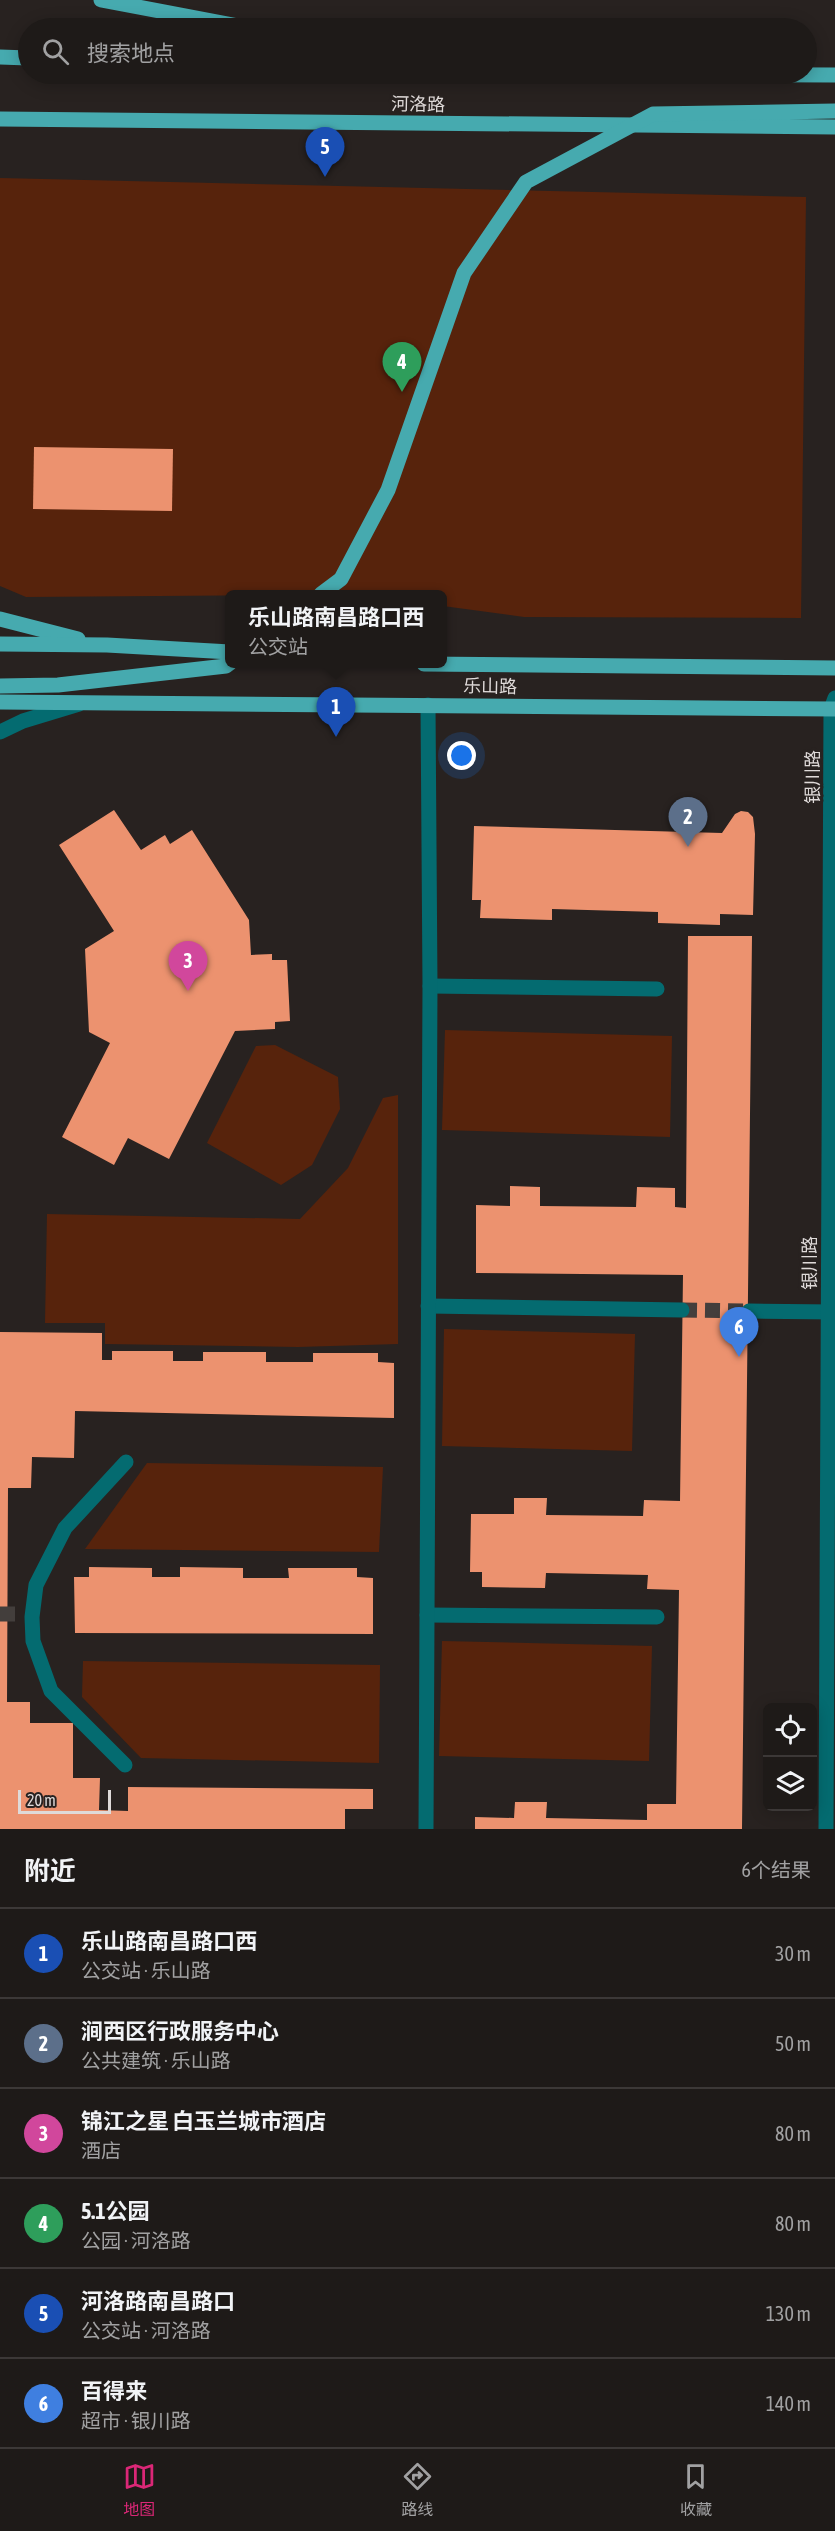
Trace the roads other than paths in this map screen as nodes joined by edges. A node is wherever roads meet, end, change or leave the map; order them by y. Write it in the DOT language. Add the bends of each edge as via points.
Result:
graph roads {
  1 [pos="101,0"];
  2 [pos="196,18"];
  3 [pos="0,57"];
  4 [pos="18,58"];
  5 [pos="817,65"];
  6 [pos="835,65"];
  7 [pos="817,75"];
  8 [pos="835,75"];
  9 [pos="835,111"];
  10 [pos="0,119"];
  11 [pos="835,127"];
  12 [pos="326,590"];
  13 [pos="0,620"];
  14 [pos="0,644"];
  15 [pos="107,645"];
  16 [pos="225,652"];
  17 [pos="447,663"];
  18 [pos="225,666"];
  19 [pos="835,668"];
  20 [pos="0,686"];
  21 [pos="0,702"];
  22 [pos="83,703"];
  23 [pos="428,705"];
  24 [pos="834,706"];
  25 [pos="0,732"];
  26 [pos="429,986"];
  27 [pos="657,989"];
  28 [pos="832,1106"];
  29 [pos="428,1306"];
  30 [pos="682,1310"];
  31 [pos="749,1311"];
  32 [pos="832,1312"];
  33 [pos="126,1462"];
  34 [pos="427,1615"];
  35 [pos="657,1617"];
  36 [pos="125,1765"];
  37 [pos="426,1829"];
  38 [pos="826,1829"];
  1 -- 2 [label="main road"];
  3 -- 4 [label="main road"];
  5 -- 6 [label="main road"];
  7 -- 8 [label="main road"];
  9 -- 12 [label="main road" via="653,114 526,182 464,273 388,490 341,579"];
  10 -- 11 [label="main road, 河洛路"];
  13 -- 15 [label="main road"];
  14 -- 15 [label="main road"];
  15 -- 16 [label="main road"];
  17 -- 19 [label="main road, 乐山路"];
  18 -- 20 [label="main road" via="58,685"];
  21 -- 22 [label="main road, 乐山路"];
  22 -- 23 [label="main road, 乐山路"];
  22 -- 25 [label="street"];
  23 -- 24 [label="main road, 乐山路"];
  23 -- 26 [label="street"];
  24 -- 28 [label="street, 银川路"];
  26 -- 27 [label="street"];
  26 -- 29 [label="street"];
  28 -- 32 [label="street, 银川路"];
  29 -- 30 [label="street"];
  29 -- 34 [label="street"];
  31 -- 32 [label="street"];
  32 -- 38 [label="street, 银川路"];
  33 -- 36 [label="street" via="65,1528 25,1616 51,1691"];
  34 -- 35 [label="street"];
  34 -- 37 [label="street"];
}
